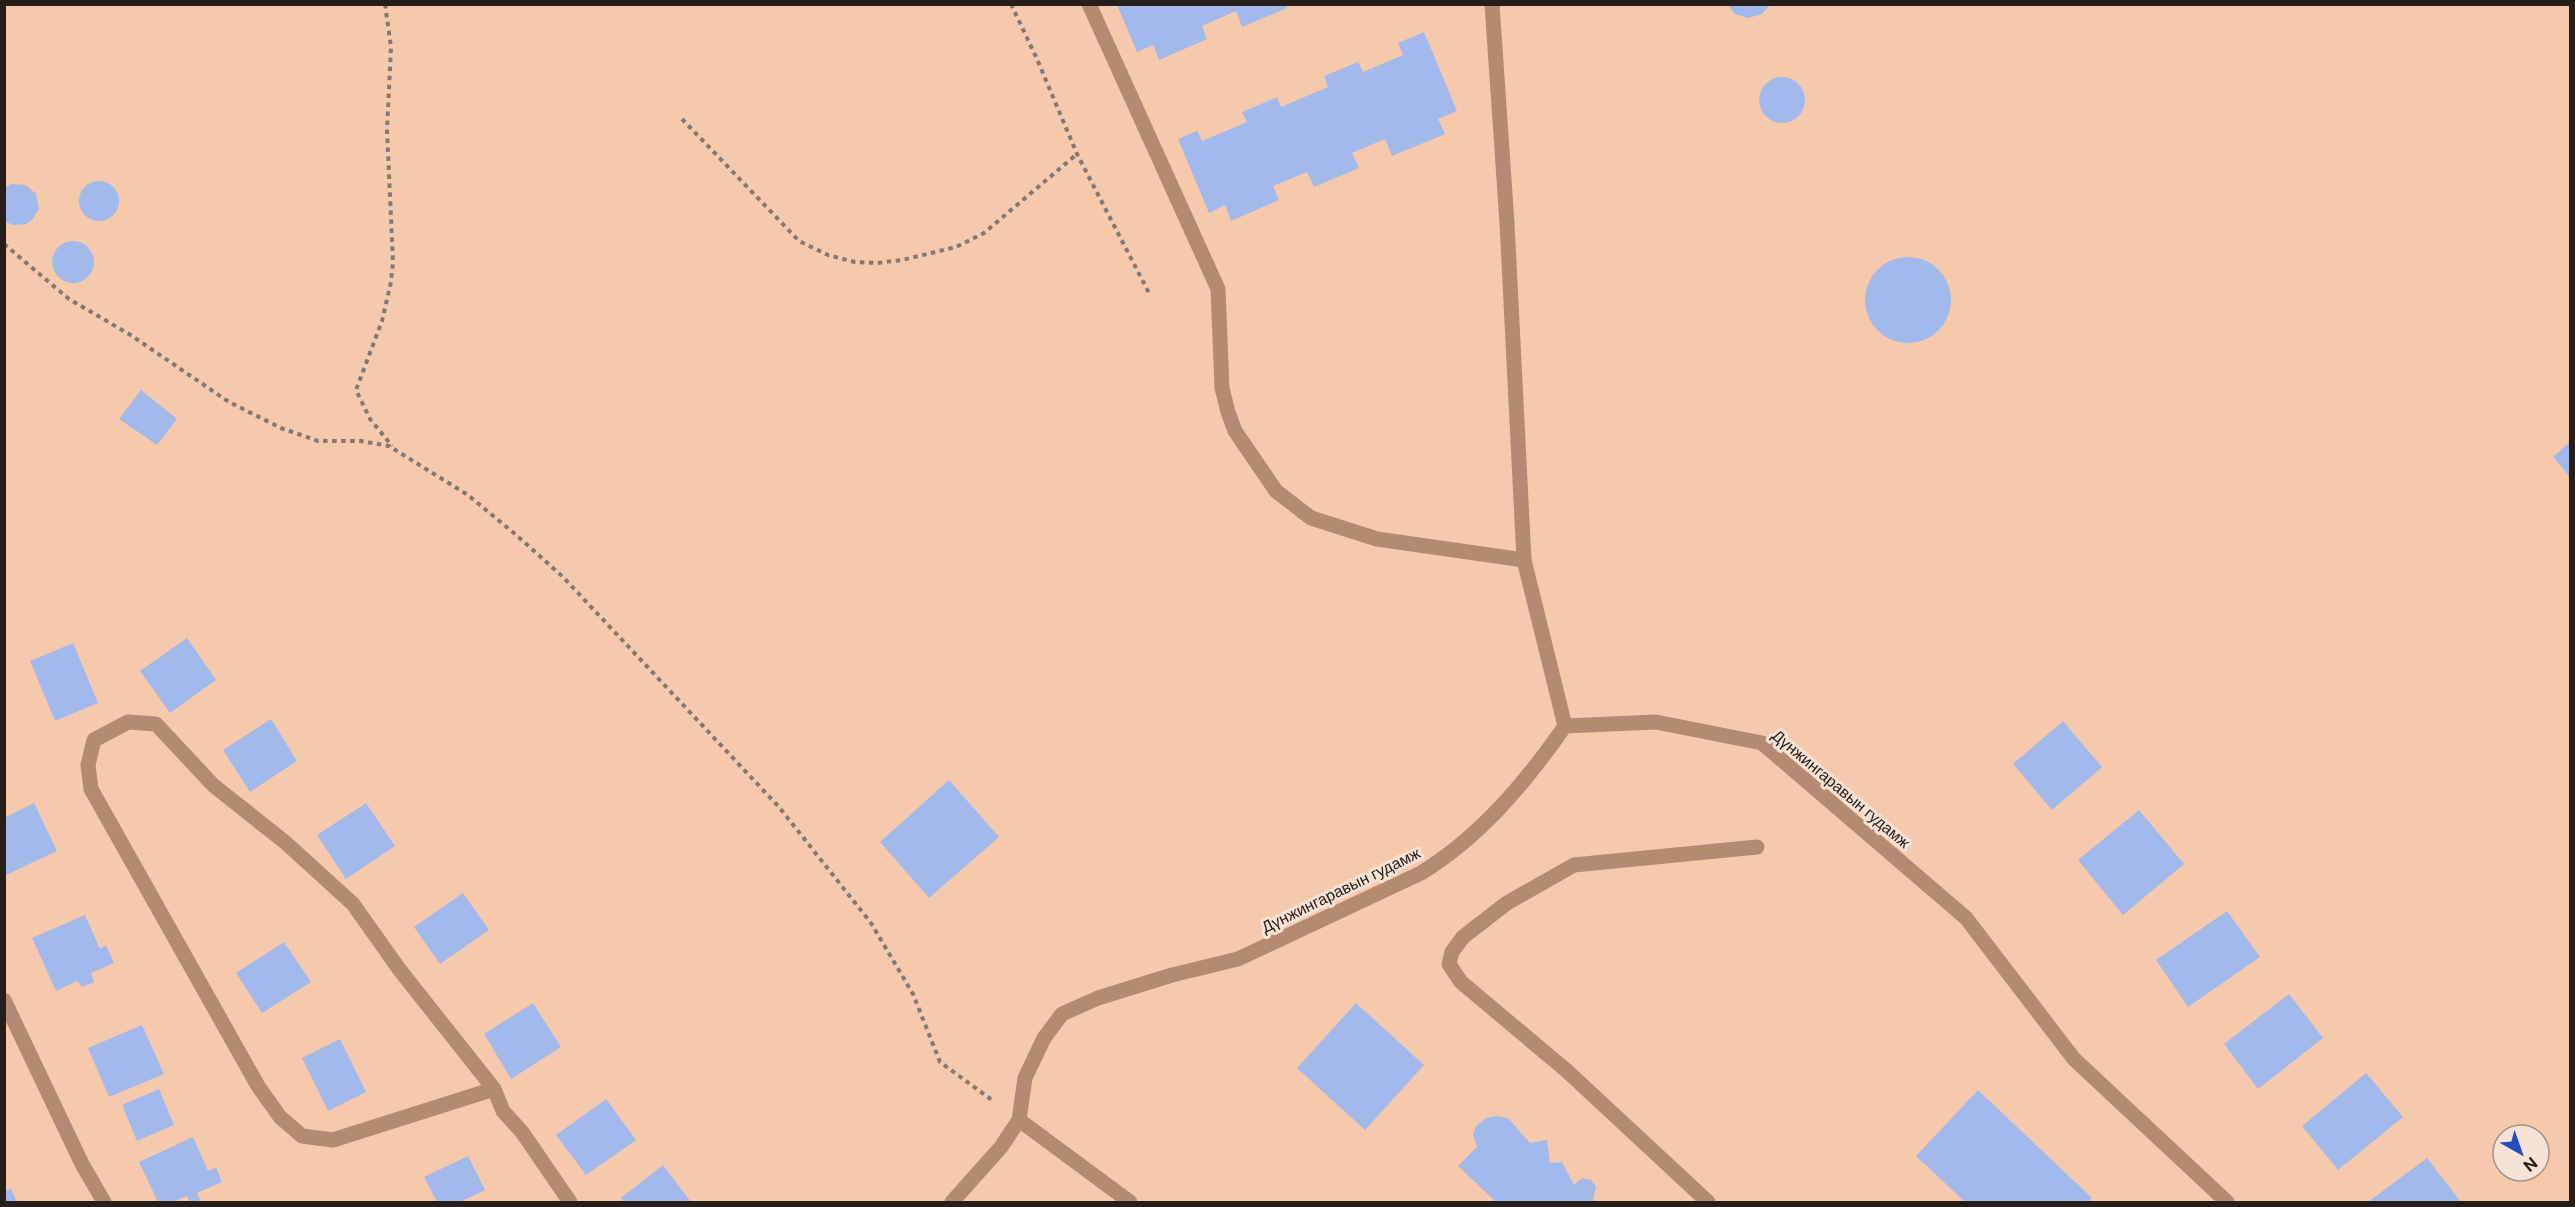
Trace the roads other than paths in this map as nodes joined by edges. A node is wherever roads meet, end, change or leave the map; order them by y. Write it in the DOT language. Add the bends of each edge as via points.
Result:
graph roads {
  1 [pos="1089,4"];
  2 [pos="1492,4"];
  3 [pos="1524,560"];
  4 [pos="1565,726"];
  5 [pos="1757,847"];
  6 [pos="4,1000"];
  7 [pos="494,1089"];
  8 [pos="1019,1120"];
  9 [pos="104,1203"];
  10 [pos="570,1203"];
  11 [pos="952,1203"];
  12 [pos="1130,1203"];
  13 [pos="1708,1203"];
  14 [pos="2227,1203"];
  1 -- 3 [label="street" via="1218,289 1222,388 1228,412 1235,431 1276,491 1311,518 1377,539"];
  2 -- 3 [label="street"];
  3 -- 4 [label="street"];
  4 -- 8 [label="street, Дүнжингаравын гудамж" via="1514,794 1460,846 1421,873 1238,959 1109,994 1062,1014 1044,1038 1025,1078"];
  4 -- 14 [label="street, Дүнжингаравын гудамж" via="1656,722 1762,743 1966,918 2074,1059"];
  5 -- 13 [label="street" via="1574,865 1507,903 1463,937 1449,964 1461,982 1567,1071"];
  6 -- 9 [label="street"];
  7 -- 7 [label="street" via="353,904 286,843 213,785 156,724 128,722 94,740 88,765 91,789 258,1086 280,1116 302,1136 333,1140"];
  7 -- 10 [label="street" via="503,1111"];
  8 -- 11 [label="street, Дүнжингаравын гудамж"];
  8 -- 12 [label="street"];
}
